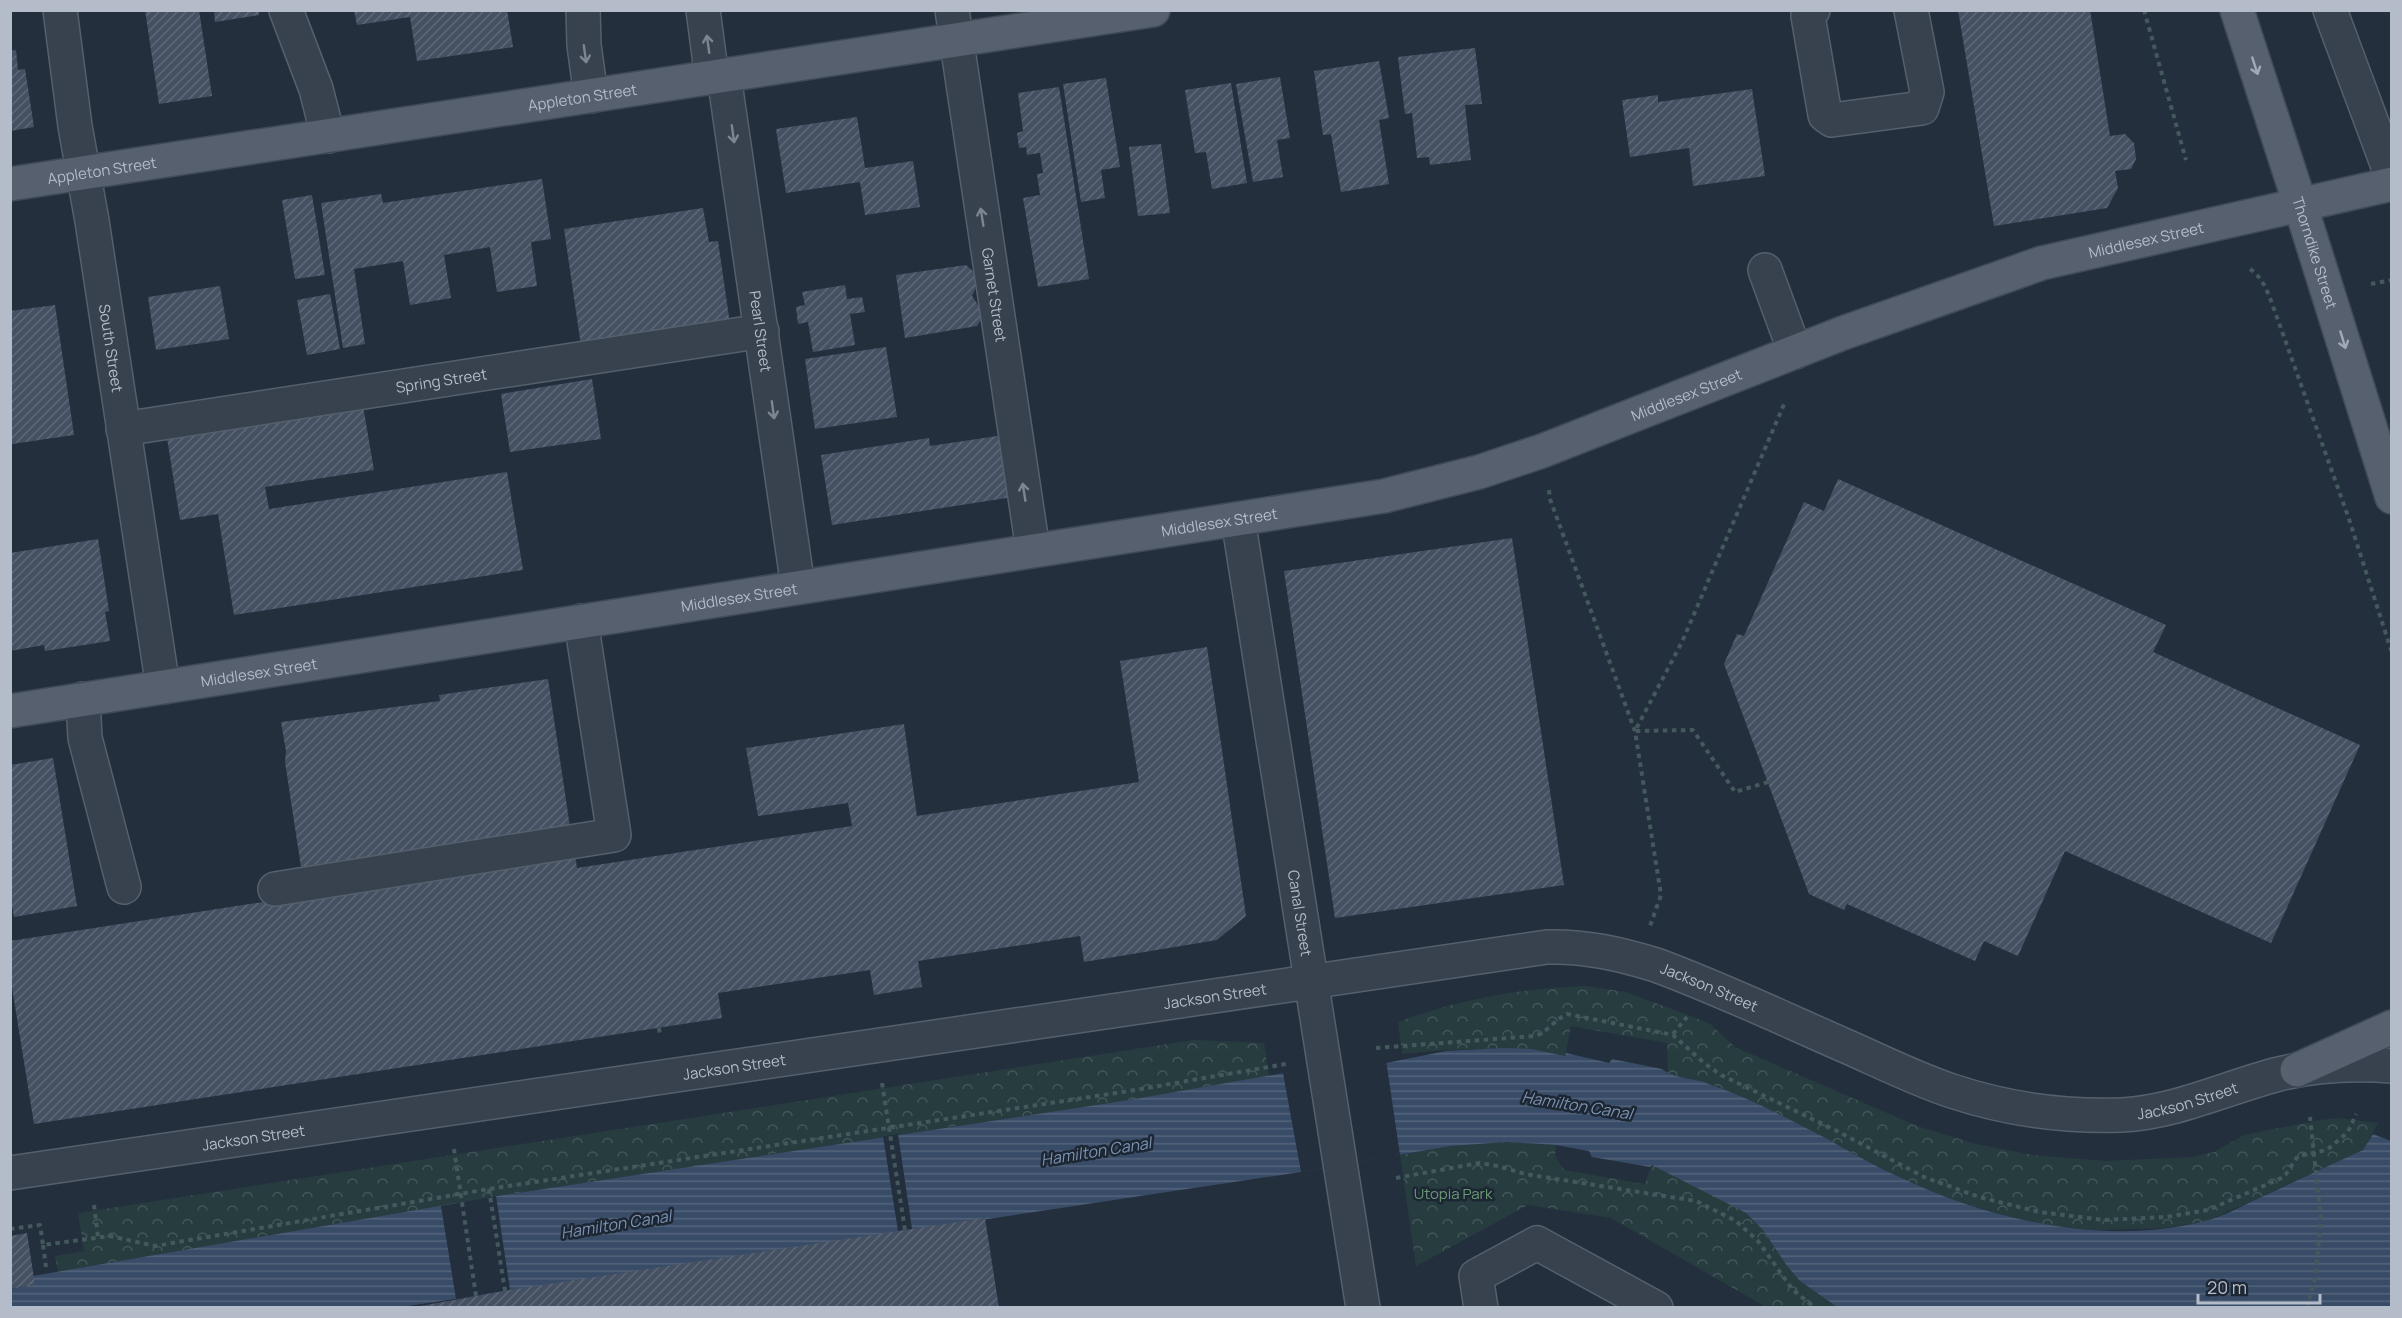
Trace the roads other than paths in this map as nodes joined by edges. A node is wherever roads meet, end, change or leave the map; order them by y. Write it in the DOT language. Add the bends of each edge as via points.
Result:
graph roads {
  1 [pos="60,10"];
  2 [pos="286,10"];
  3 [pos="583,10"];
  4 [pos="703,10"];
  5 [pos="1153,10"];
  6 [pos="1814,10"];
  7 [pos="1911,10"];
  8 [pos="2237,10"];
  9 [pos="2330,10"];
  10 [pos="953,26"];
  11 [pos="718,77"];
  12 [pos="591,96"];
  13 [pos="328,136"];
  14 [pos="84,174"];
  15 [pos="2391,177"];
  16 [pos="10,184"];
  17 [pos="2391,184"];
  18 [pos="2300,204"];
  19 [pos="1765,270"];
  20 [pos="762,331"];
  21 [pos="1795,352"];
  22 [pos="123,429"];
  23 [pos="2391,496"];
  24 [pos="1238,519"];
  25 [pos="1033,550"];
  26 [pos="798,587"];
  27 [pos="581,621"];
  28 [pos="163,687"];
  29 [pos="82,699"];
  30 [pos="10,711"];
  31 [pos="124,887"];
  32 [pos="275,889"];
  33 [pos="1311,981"];
  34 [pos="2391,1027"];
  35 [pos="2391,1066"];
  36 [pos="2297,1070"];
  37 [pos="10,1168"];
  38 [pos="11,1173"];
  39 [pos="1363,1308"];
  40 [pos="1481,1308"];
  41 [pos="1656,1308"];
  1 -- 14 [label="street, South Street"];
  2 -- 13 [label="street" via="316,89"];
  3 -- 12 [label="street, one-way"];
  11 -- 4 [label="street, Pearl Street, one-way"];
  5 -- 10 [label="main road, Appleton Street"];
  6 -- 7 [label="street" via="1808,16 1825,115 1832,120 1922,108 1927,92"];
  8 -- 18 [label="main road, Thorndike Street, one-way"];
  9 -- 15 [label="street"];
  10 -- 11 [label="main road, Appleton Street"];
  25 -- 10 [label="street, Garnet Street, one-way"];
  11 -- 12 [label="main road, Appleton Street"];
  11 -- 20 [label="street, Pearl Street, one-way"];
  12 -- 13 [label="main road, Appleton Street"];
  13 -- 14 [label="main road, Appleton Street"];
  14 -- 16 [label="main road, Appleton Street"];
  14 -- 22 [label="street, South Street"];
  17 -- 18 [label="main road, Middlesex Street"];
  18 -- 21 [label="main road, Middlesex Street" via="2042,263"];
  18 -- 23 [label="main road, Thorndike Street, one-way"];
  19 -- 21 [label="street"];
  20 -- 22 [label="street, Spring Street"];
  20 -- 26 [label="street, Pearl Street, one-way"];
  21 -- 24 [label="main road, Middlesex Street" via="1613,425 1479,472 1384,496"];
  22 -- 28 [label="street, South Street"];
  24 -- 25 [label="main road, Middlesex Street"];
  24 -- 33 [label="street, Canal Street"];
  25 -- 26 [label="main road, Middlesex Street"];
  26 -- 27 [label="main road, Middlesex Street"];
  27 -- 28 [label="main road, Middlesex Street"];
  27 -- 32 [label="street" via="614,835"];
  28 -- 29 [label="main road, Middlesex Street"];
  29 -- 30 [label="main road, Middlesex Street"];
  29 -- 31 [label="street" via="85,738"];
  33 -- 36 [label="street, Jackson Street" via="1523,949 1570,946 1612,952 1678,973 1929,1083 2027,1109 2076,1114 2175,1108"];
  33 -- 38 [label="street, Jackson Street"];
  33 -- 39 [label="street, Canal Street"];
  34 -- 36 [label="main road"];
  35 -- 36 [label="street, Jackson Street"];
  37 -- 38 [label="street"];
  40 -- 41 [label="street" via="1476,1276 1537,1243"];
}
